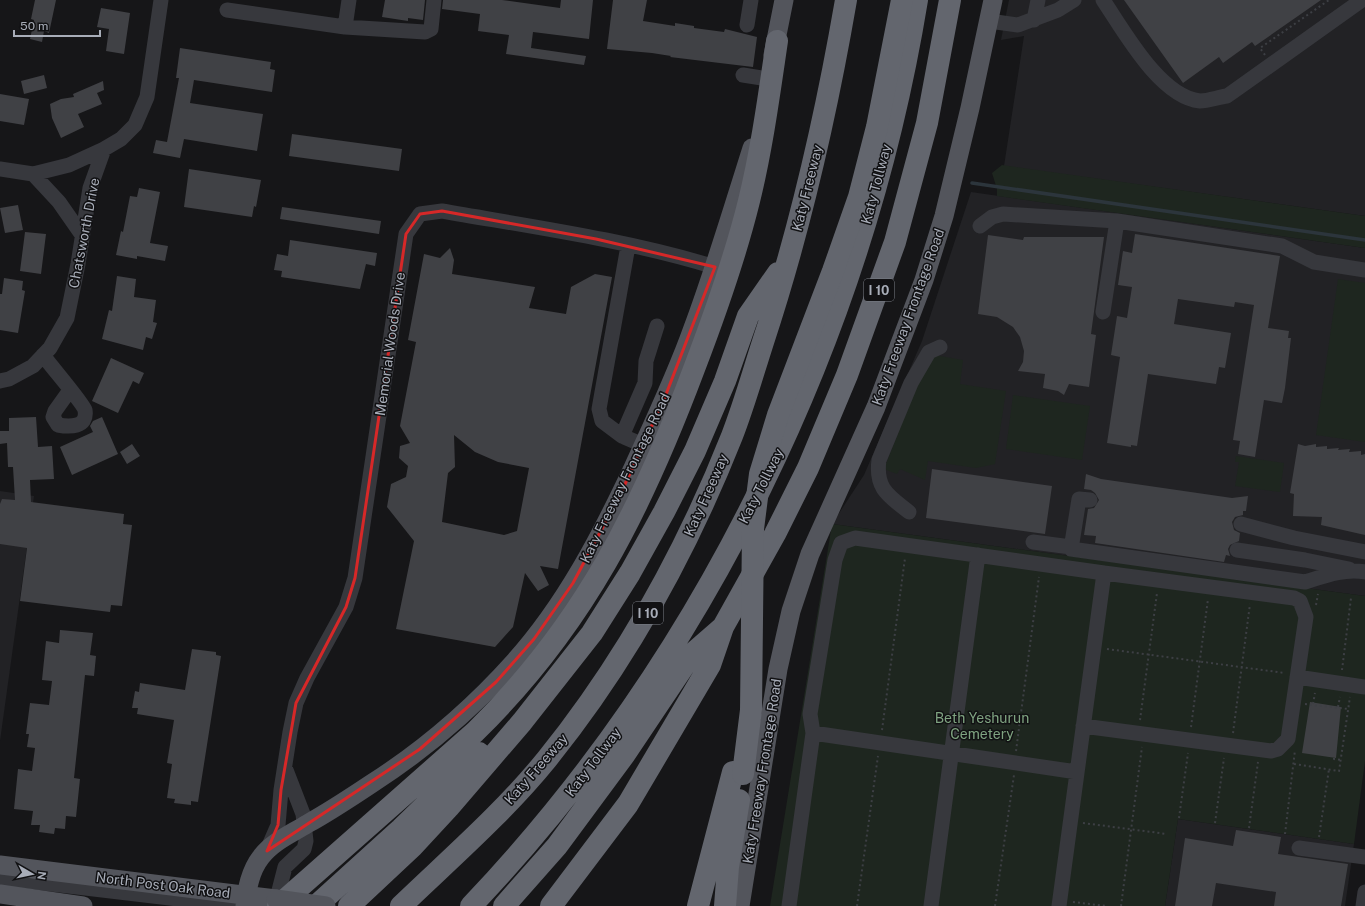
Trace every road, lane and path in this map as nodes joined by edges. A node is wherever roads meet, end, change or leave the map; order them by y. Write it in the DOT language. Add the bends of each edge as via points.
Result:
graph roads {
  1 [pos="161,0"];
  2 [pos="349,0"];
  3 [pos="434,0"];
  4 [pos="751,0"];
  5 [pos="784,0"];
  6 [pos="846,0"];
  7 [pos="890,0"];
  8 [pos="902,0"];
  9 [pos="917,0"];
  10 [pos="950,0"];
  11 [pos="993,0"];
  12 [pos="1038,0"];
  13 [pos="1074,0"];
  14 [pos="1103,0"];
  15 [pos="1329,0"];
  16 [pos="1362,0"];
  17 [pos="228,10"];
  18 [pos="1034,20"];
  19 [pos="989,21"];
  20 [pos="747,25"];
  21 [pos="345,27"];
  22 [pos="777,41"];
  23 [pos="1267,57"];
  24 [pos="742,75"];
  25 [pos="768,79"];
  26 [pos="104,149"];
  27 [pos="0,169"];
  28 [pos="33,174"];
  29 [pos="1117,221"];
  30 [pos="980,226"];
  31 [pos="82,235"];
  32 [pos="628,246"];
  33 [pos="790,257"];
  34 [pos="715,268"];
  35 [pos="1365,270"];
  36 [pos="1103,312"];
  37 [pos="657,326"];
  38 [pos="940,347"];
  39 [pos="43,356"];
  40 [pos="0,381"];
  41 [pos="70,390"];
  42 [pos="622,436"];
  43 [pos="644,445"];
  44 [pos="1090,500"];
  45 [pos="909,512"];
  46 [pos="1241,524"];
  47 [pos="1033,542"];
  48 [pos="1071,547"];
  49 [pos="1238,547"];
  50 [pos="1346,548"];
  51 [pos="906,551"];
  52 [pos="1365,552"];
  53 [pos="978,555"];
  54 [pos="1306,556"];
  55 [pos="1360,571"];
  56 [pos="1104,573"];
  57 [pos="1039,576"];
  58 [pos="1209,591"];
  59 [pos="1157,592"];
  60 [pos="1251,597"];
  61 [pos="1351,598"];
  62 [pos="723,628"];
  63 [pos="1101,648"];
  64 [pos="1149,655"];
  65 [pos="1200,662"];
  66 [pos="567,667"];
  67 [pos="1242,667"];
  68 [pos="1341,675"];
  69 [pos="1295,676"];
  70 [pos="1316,687"];
  71 [pos="1365,687"];
  72 [pos="1341,691"];
  73 [pos="1351,692"];
  74 [pos="1303,703"];
  75 [pos="1313,704"];
  76 [pos="1338,707"];
  77 [pos="1348,709"];
  78 [pos="1083,726"];
  79 [pos="1139,727"];
  80 [pos="813,733"];
  81 [pos="1190,733"];
  82 [pos="881,736"];
  83 [pos="1232,739"];
  84 [pos="1143,742"];
  85 [pos="1294,746"];
  86 [pos="1188,748"];
  87 [pos="879,751"];
  88 [pos="1225,753"];
  89 [pos="952,754"];
  90 [pos="1015,756"];
  91 [pos="1258,757"];
  92 [pos="1334,758"];
  93 [pos="1341,760"];
  94 [pos="285,763"];
  95 [pos="1294,764"];
  96 [pos="1329,769"];
  97 [pos="1015,772"];
  98 [pos="1077,772"];
  99 [pos="738,773"];
  100 [pos="1179,818"];
  101 [pos="1078,822"];
  102 [pos="1215,823"];
  103 [pos="305,826"];
  104 [pos="1249,828"];
  105 [pos="1131,829"];
  106 [pos="1167,834"];
  107 [pos="1285,834"];
  108 [pos="1319,839"];
  109 [pos="1299,848"];
  110 [pos="267,851"];
  111 [pos="1365,857"];
  112 [pos="0,865"];
  113 [pos="0,878"];
  114 [pos="1365,892"];
  115 [pos="0,894"];
  116 [pos="275,900"];
  117 [pos="243,902"];
  118 [pos="31,903"];
  119 [pos="1063,903"];
  120 [pos="83,906"];
  121 [pos="316,906"];
  122 [pos="326,906"];
  123 [pos="350,906"];
  124 [pos="401,906"];
  125 [pos="472,906"];
  126 [pos="504,906"];
  127 [pos="551,906"];
  128 [pos="698,906"];
  129 [pos="725,906"];
  130 [pos="740,906"];
  131 [pos="789,906"];
  132 [pos="858,906"];
  133 [pos="930,906"];
  134 [pos="995,906"];
  135 [pos="1106,906"];
  136 [pos="1121,906"];
  137 [pos="1363,906"];
  1 -- 26 [label="street" via="147,97 136,125 121,139"];
  2 -- 21 [label="street"];
  3 -- 21 [label="street" via="431,29 425,32"];
  4 -- 20 [label="street"];
  5 -- 22 [label="main road, Katy Freeway Frontage Road"];
  6 -- 33 [label="highway, Katy Freeway / I 10" via="824,118"];
  7 -- 99 [label="highway" via="866,127 841,218 767,413 748,480 742,539"];
  8 -- 99 [label="highway, bridge" via="878,127 859,197 834,271 778,415 760,474 753,529 751,710"];
  9 -- 125 [label="highway, Katy Tollway" via="897,103 869,215 825,342 777,454 720,564 637,702 552,816"];
  10 -- 62 [label="highway, I 10" via="919,157 895,242 864,332 808,468"];
  11 -- 19 [label="main road, Katy Freeway Frontage Road"];
  12 -- 18 [label="street"];
  13 -- 18 [label="street"];
  14 -- 16 [label="street" via="1156,75 1176,93 1200,101 1228,96"];
  15 -- 23 [label="path" via="1260,48"];
  17 -- 21 [label="street"];
  18 -- 19 [label="street" via="1018,25"];
  19 -- 130 [label="main road, Katy Freeway Frontage Road" via="944,216 924,280 876,407 810,554 791,611 778,669"];
  22 -- 25 [label="main road, Katy Freeway Frontage Road"];
  22 -- 116 [label="highway" via="764,128 749,201 719,302 682,401 640,500 597,580 551,647 475,732"];
  24 -- 25 [label="street"];
  25 -- 34 [label="main road, Katy Freeway Frontage Road" via="754,140"];
  26 -- 28 [label="street" via="69,165"];
  26 -- 31 [label="street, Chatsworth Drive" via="90,188"];
  27 -- 28 [label="street"];
  28 -- 31 [label="street" via="59,202"];
  29 -- 30 [label="street" via="1003,214 992,217"];
  29 -- 35 [label="street" via="1282,246 1314,262"];
  29 -- 36 [label="street"];
  31 -- 39 [label="street, Chatsworth Drive" via="67,318"];
  32 -- 34 [label="street, Memorial Woods Drive" via="689,259"];
  32 -- 42 [label="street" via="599,409 602,421"];
  32 -- 94 [label="street, Memorial Woods Drive" via="442,211 420,214 406,234 355,578 346,607 296,703"];
  33 -- 66 [label="highway" via="748,316 695,451 654,530 612,602"];
  33 -- 124 [label="highway, Katy Freeway / I 10" via="733,434 676,563 633,639 545,761"];
  34 -- 43 [label="main road, Katy Freeway Frontage Road" via="692,331"];
  37 -- 42 [label="street" via="646,361 646,383"];
  38 -- 45 [label="street" via="929,352 911,383 879,460 878,470 883,490"];
  39 -- 40 [label="street, Chatsworth Drive" via="33,366"];
  39 -- 41 [label="street"];
  42 -- 43 [label="street"];
  43 -- 103 [label="main road, Katy Freeway Frontage Road" via="573,583 534,639 515,661 460,716 404,762"];
  44 -- 48 [label="street" via="1079,499"];
  46 -- 50 [label="street"];
  47 -- 48 [label="street"];
  48 -- 55 [label="street" via="1305,582 1327,575"];
  49 -- 54 [label="street"];
  50 -- 52 [label="street"];
  50 -- 54 [label="street"];
  51 -- 82 [label="path"];
  53 -- 56 [label="street"];
  53 -- 80 [label="street" via="855,538 841,544 835,560 810,714"];
  53 -- 89 [label="street"];
  54 -- 55 [label="street"];
  56 -- 69 [label="street" via="1294,598 1300,601 1306,617"];
  56 -- 78 [label="street"];
  57 -- 90 [label="path"];
  58 -- 65 [label="path"];
  59 -- 64 [label="path"];
  60 -- 67 [label="path"];
  61 -- 68 [label="path"];
  62 -- 126 [label="highway, I 10" via="692,654 625,754 557,846"];
  62 -- 127 [label="highway" via="710,665 628,804"];
  63 -- 64 [label="path"];
  64 -- 65 [label="path"];
  64 -- 79 [label="path"];
  65 -- 67 [label="path"];
  65 -- 81 [label="path"];
  66 -- 121 [label="highway" via="401,829"];
  66 -- 123 [label="highway" via="449,807"];
  67 -- 69 [label="path"];
  67 -- 83 [label="path"];
  69 -- 71 [label="street"];
  69 -- 78 [label="street" via="1288,739 1278,750"];
  70 -- 75 [label="path"];
  72 -- 76 [label="path"];
  73 -- 77 [label="path"];
  74 -- 75 [label="path"];
  75 -- 76 [label="path"];
  76 -- 77 [label="path"];
  77 -- 93 [label="path"];
  78 -- 98 [label="street"];
  80 -- 89 [label="street"];
  80 -- 131 [label="street"];
  84 -- 105 [label="path"];
  85 -- 95 [label="path"];
  86 -- 100 [label="path"];
  87 -- 132 [label="path"];
  88 -- 102 [label="path"];
  89 -- 98 [label="street"];
  89 -- 133 [label="street"];
  91 -- 104 [label="path"];
  92 -- 93 [label="path"];
  93 -- 96 [label="path" via="1340,771"];
  94 -- 103 [label="street, Memorial Woods Drive"];
  94 -- 110 [label="street, Memorial Woods Drive" via="278,825"];
  95 -- 96 [label="path"];
  95 -- 107 [label="path"];
  96 -- 108 [label="path"];
  97 -- 134 [label="path"];
  98 -- 119 [label="street"];
  99 -- 128 [label="highway"];
  99 -- 129 [label="highway"];
  101 -- 105 [label="path"];
  103 -- 110 [label="main road, Katy Freeway Frontage Road"];
  103 -- 116 [label="street, Memorial Woods Drive" via="306,845 285,867"];
  105 -- 106 [label="path"];
  105 -- 136 [label="path"];
  109 -- 111 [label="street"];
  110 -- 117 [label="main road, Katy Freeway Frontage Road" via="253,869"];
  112 -- 117 [label="main road, North Post Oak Road"];
  113 -- 117 [label="street"];
  114 -- 137 [label="street"];
  115 -- 118 [label="main road"];
  116 -- 117 [label="main road, North Post Oak Road"];
  116 -- 122 [label="main road, North Post Oak Road, bridge"];
  118 -- 120 [label="main road"];
  119 -- 135 [label="path"];
}
